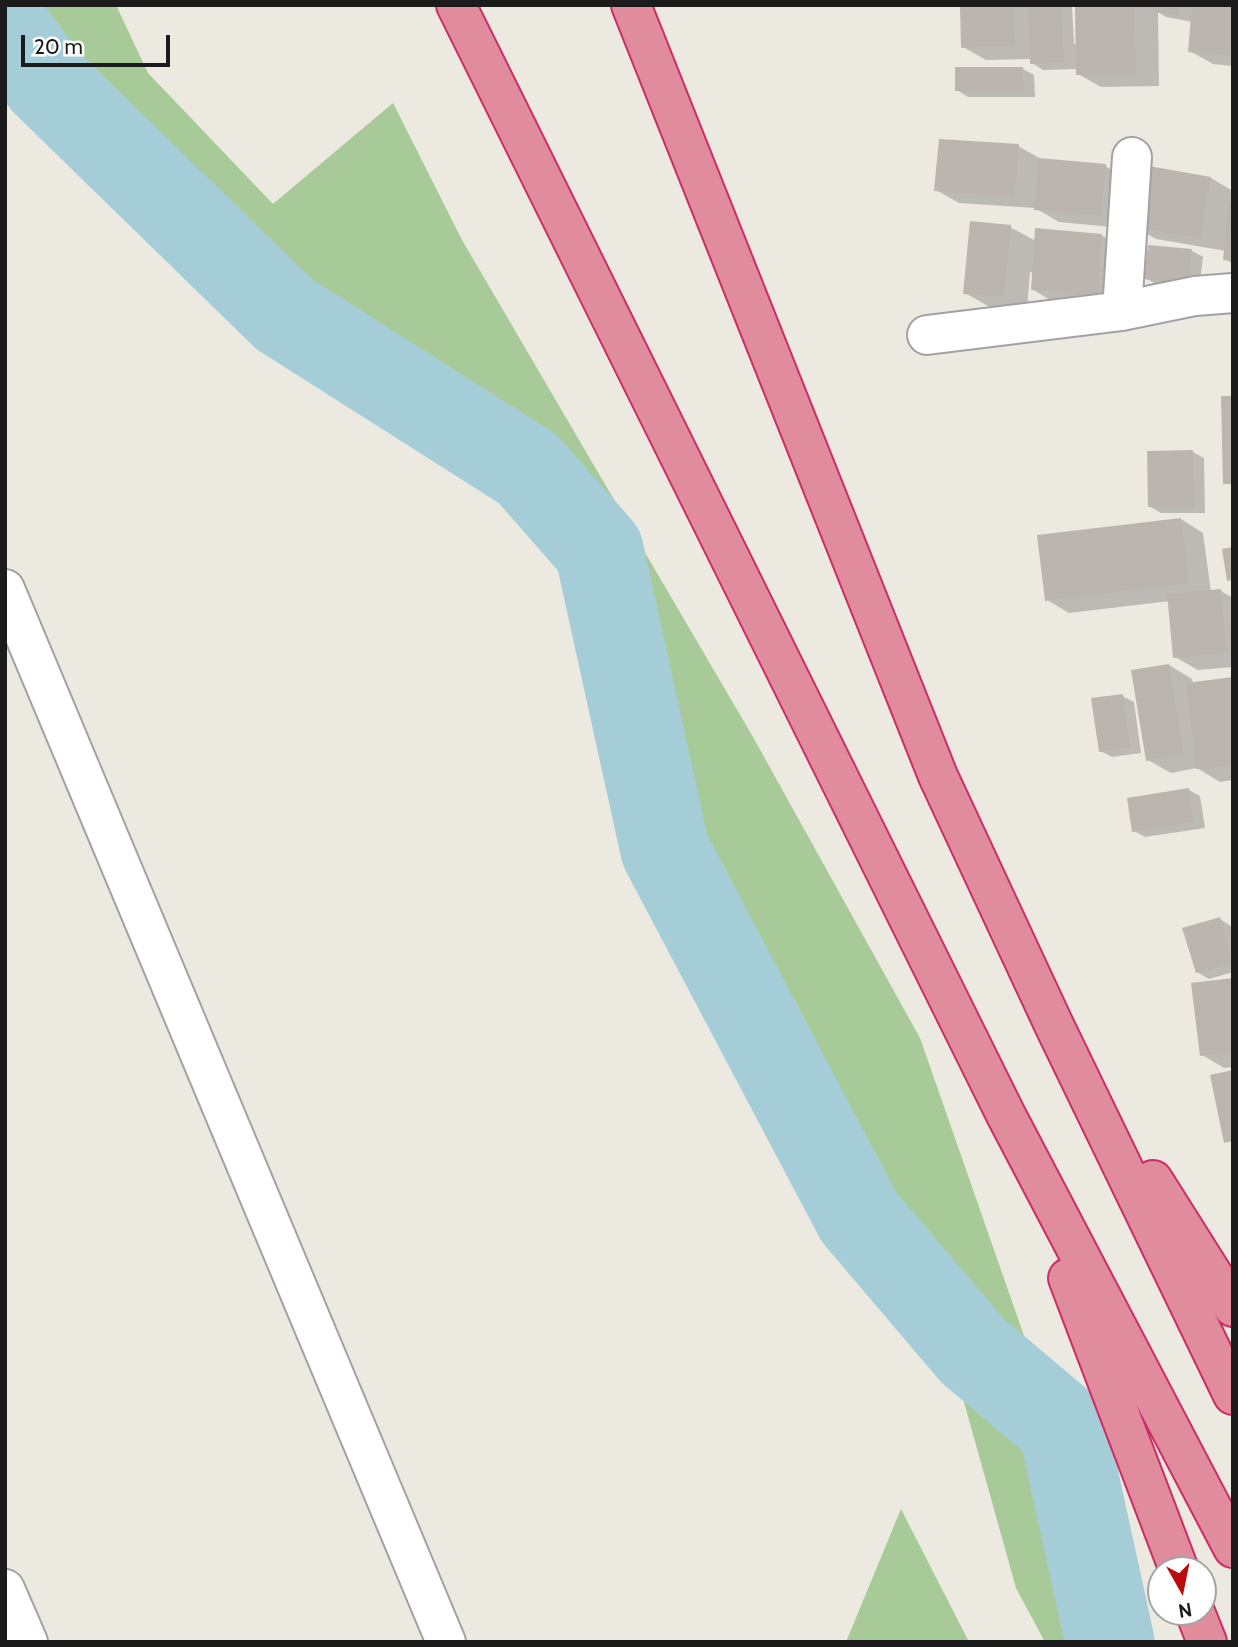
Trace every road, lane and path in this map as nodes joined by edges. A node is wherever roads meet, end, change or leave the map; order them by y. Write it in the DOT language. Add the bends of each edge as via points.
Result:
graph roads {
  1 [pos="456,5"];
  2 [pos="631,5"];
  3 [pos="1132,157"];
  4 [pos="1233,293"];
  5 [pos="1122,311"];
  6 [pos="927,335"];
  7 [pos="5,589"];
  8 [pos="1054,1025"];
  9 [pos="1006,1115"];
  10 [pos="1233,1307"];
  11 [pos="1233,1395"];
  12 [pos="1233,1548"];
  13 [pos="1174,1556"];
  14 [pos="5,1588"];
  15 [pos="28,1642"];
  16 [pos="446,1642"];
  1 -- 9 [label="highway"];
  2 -- 8 [label="highway" via="938,776"];
  3 -- 5 [label="street"];
  4 -- 5 [label="street"];
  5 -- 6 [label="street"];
  7 -- 16 [label="street"];
  8 -- 10 [label="highway"];
  8 -- 11 [label="highway"];
  9 -- 12 [label="highway"];
  9 -- 13 [label="highway"];
  14 -- 15 [label="street"];
}
